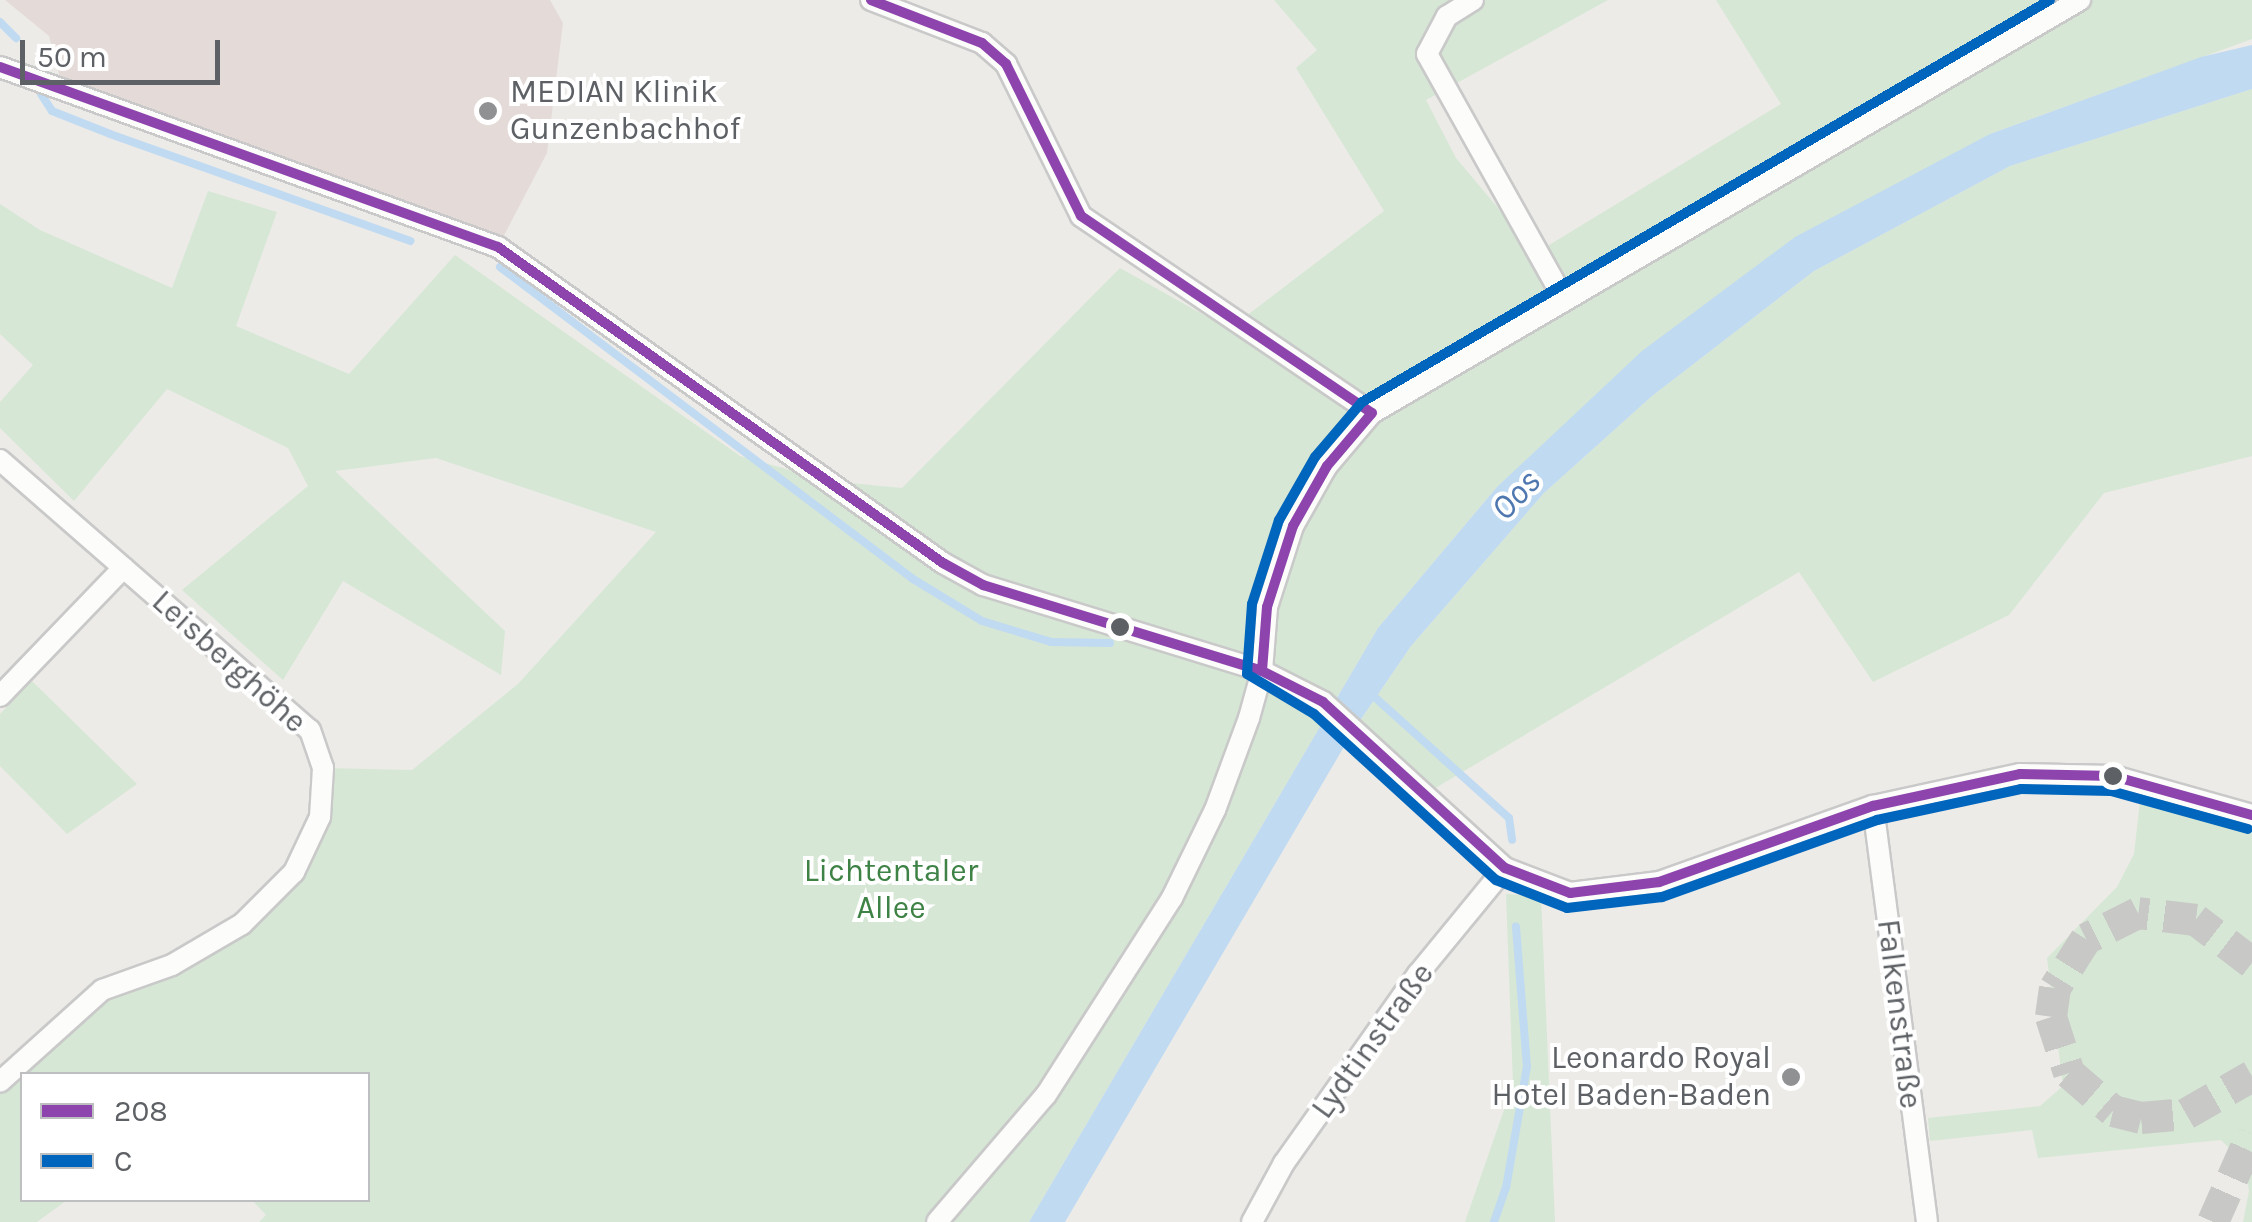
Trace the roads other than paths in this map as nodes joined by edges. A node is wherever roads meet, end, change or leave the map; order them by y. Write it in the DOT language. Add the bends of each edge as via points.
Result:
graph roads {
  1 [pos="871,0"];
  2 [pos="1473,0"];
  3 [pos="2080,0"];
  4 [pos="0,67"];
  5 [pos="1564,299"];
  6 [pos="1372,414"];
  7 [pos="0,460"];
  8 [pos="123,568"];
  9 [pos="1262,671"];
  10 [pos="0,696"];
  11 [pos="1873,806"];
  12 [pos="2252,816"];
  13 [pos="1505,868"];
  14 [pos="0,1082"];
  15 [pos="937,1222"];
  16 [pos="1252,1222"];
  17 [pos="1927,1222"];
  1 -- 6 [label="street" via="982,43 1006,64 1080,216"];
  2 -- 5 [label="street" via="1446,16 1427,54"];
  3 -- 5 [label="street"];
  4 -- 9 [label="street" via="498,247 942,563 982,584"];
  5 -- 6 [label="street"];
  6 -- 9 [label="street" via="1327,466 1293,526 1267,607"];
  7 -- 8 [label="street, Leisberghöhe"];
  8 -- 10 [label="street, Leisberghöhe"];
  8 -- 14 [label="street, Leisberghöhe" via="310,730 323,768 320,817 294,872 242,924 172,965 102,990"];
  9 -- 13 [label="street" via="1323,702"];
  9 -- 15 [label="street" via="1228,780 1172,898 1046,1096"];
  11 -- 12 [label="street" via="2020,774 2113,776"];
  11 -- 13 [label="street" via="1660,882 1570,892"];
  11 -- 17 [label="street, Falkenstraße"];
  13 -- 16 [label="street, Lydtinstraße" via="1418,974 1284,1164"];
}
